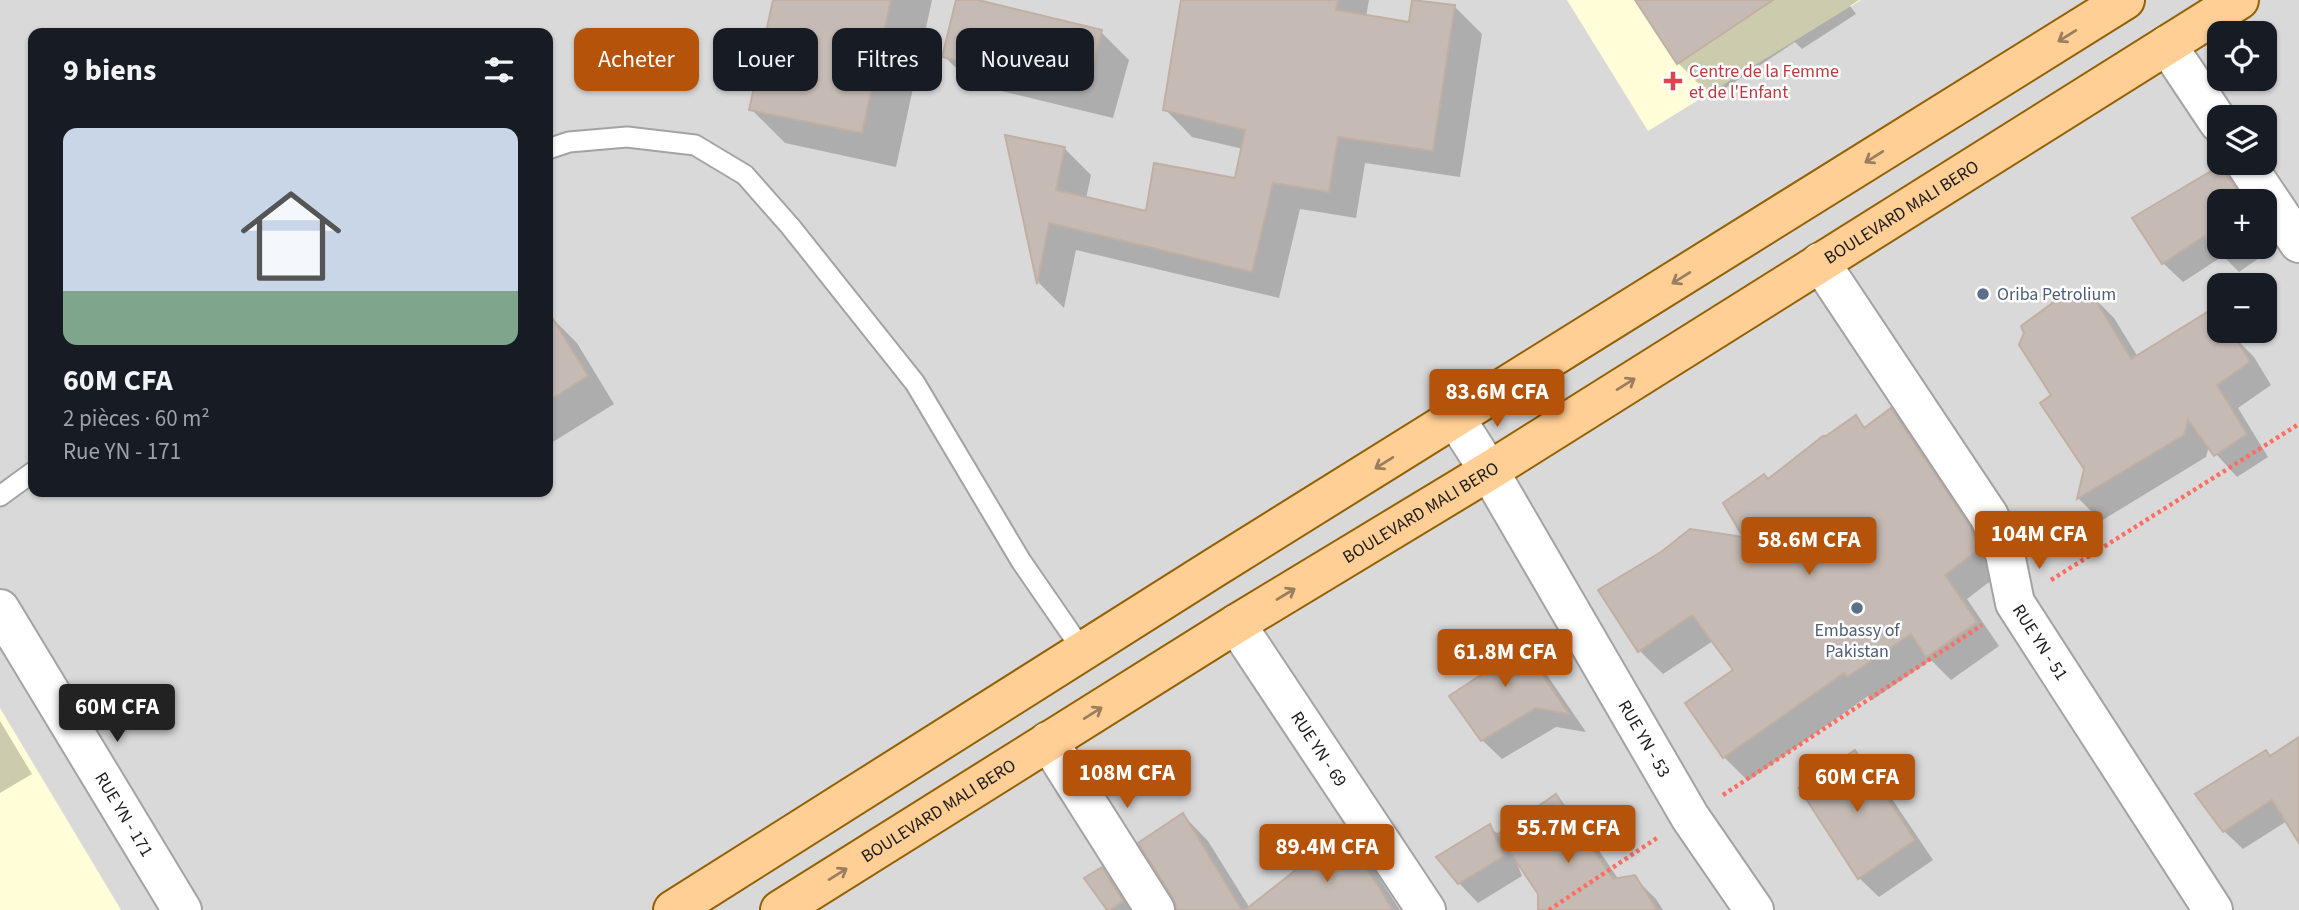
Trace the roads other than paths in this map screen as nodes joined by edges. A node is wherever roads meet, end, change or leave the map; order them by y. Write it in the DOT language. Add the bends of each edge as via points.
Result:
graph roads {
  1 [pos="2124,0"];
  2 [pos="2238,0"];
  3 [pos="2167,45"];
  4 [pos="2207,105"];
  5 [pos="553,147"];
  6 [pos="2253,175"];
  7 [pos="2299,243"];
  8 [pos="1820,262"];
  9 [pos="1455,419"];
  10 [pos="1489,471"];
  11 [pos="28,476"];
  12 [pos="0,496"];
  13 [pos="0,609"];
  14 [pos="1236,624"];
  15 [pos="1083,651"];
  16 [pos="1048,741"];
  17 [pos="182,910"];
  18 [pos="673,910"];
  19 [pos="780,910"];
  20 [pos="1155,910"];
  21 [pos="1426,910"];
  22 [pos="1754,910"];
  23 [pos="2213,910"];
  1 -- 9 [label="main road, one-way"];
  2 -- 3 [label="main road, BOULEVARD MALI BERO"];
  3 -- 4 [label="street"];
  3 -- 8 [label="main road, BOULEVARD MALI BERO"];
  5 -- 15 [label="lane" via="627,138 695,145 745,175 915,383 1021,561"];
  6 -- 7 [label="street"];
  10 -- 8 [label="main road, BOULEVARD MALI BERO, one-way"];
  8 -- 23 [label="street, RUE YN - 51" via="1989,516 2005,554 2015,603"];
  9 -- 10 [label="street, RUE YN - 53"];
  9 -- 15 [label="main road, one-way"];
  14 -- 10 [label="main road, BOULEVARD MALI BERO, one-way"];
  10 -- 22 [label="street, RUE YN - 53" via="1690,817"];
  11 -- 12 [label="lane"];
  13 -- 17 [label="street, RUE YN - 171"];
  16 -- 14 [label="main road, BOULEVARD MALI BERO, one-way"];
  14 -- 21 [label="street, RUE YN - 69"];
  15 -- 18 [label="main road"];
  19 -- 16 [label="main road, BOULEVARD MALI BERO, one-way"];
  16 -- 20 [label="street"];
}
